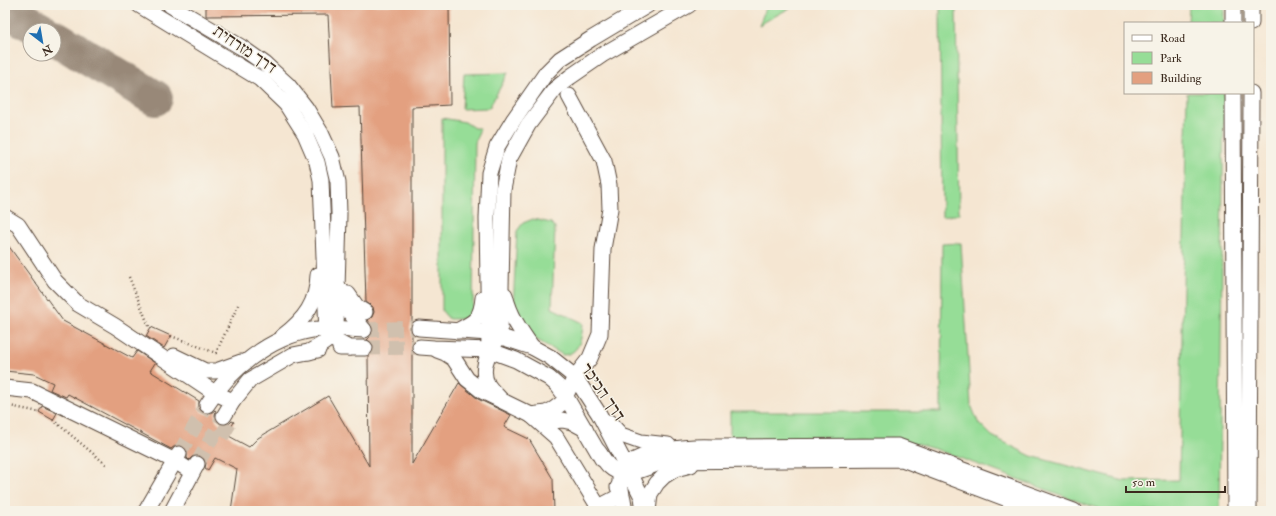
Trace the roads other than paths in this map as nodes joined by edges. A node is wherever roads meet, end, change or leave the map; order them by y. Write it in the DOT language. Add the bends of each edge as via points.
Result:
graph roads {
  1 [pos="170,5"];
  2 [pos="648,5"];
  3 [pos="689,5"];
  4 [pos="1233,5"];
  5 [pos="1251,5"];
  6 [pos="145,6"];
  7 [pos="1233,22"];
  8 [pos="1251,22"];
  9 [pos="1233,94"];
  10 [pos="1251,94"];
  11 [pos="569,96"];
  12 [pos="321,180"];
  13 [pos="5,217"];
  14 [pos="487,218"];
  15 [pos="338,252"];
  16 [pos="501,269"];
  17 [pos="365,312"];
  18 [pos="115,326"];
  19 [pos="419,328"];
  20 [pos="457,331"];
  21 [pos="331,332"];
  22 [pos="494,335"];
  23 [pos="274,343"];
  24 [pos="532,347"];
  25 [pos="349,348"];
  26 [pos="365,348"];
  27 [pos="489,350"];
  28 [pos="309,352"];
  29 [pos="255,356"];
  30 [pos="575,377"];
  31 [pos="550,378"];
  32 [pos="5,388"];
  33 [pos="566,397"];
  34 [pos="211,399"];
  35 [pos="500,400"];
  36 [pos="233,401"];
  37 [pos="599,414"];
  38 [pos="531,415"];
  39 [pos="224,416"];
  40 [pos="585,429"];
  41 [pos="689,447"];
  42 [pos="598,451"];
  43 [pos="177,458"];
  44 [pos="712,460"];
  45 [pos="626,470"];
  46 [pos="622,495"];
  47 [pos="146,511"];
  48 [pos="172,511"];
  49 [pos="625,511"];
  50 [pos="644,511"];
  51 [pos="648,511"];
  52 [pos="1039,511"];
  53 [pos="1074,511"];
  54 [pos="1235,511"];
  55 [pos="1249,511"];
  1 -- 15 [label="lane" via="265,64 288,85 306,108 332,157 338,182"];
  2 -- 14 [label="lane" via="590,38 560,59 546,73 497,147 489,173"];
  3 -- 16 [label="lane" via="570,77 555,89 528,125 509,159 503,190"];
  4 -- 7 [label="lane"];
  5 -- 8 [label="lane"];
  6 -- 12 [label="lane, דרך מזרחית" via="260,79 286,104 305,134 317,162"];
  9 -- 54 [label="lane"];
  10 -- 55 [label="lane"];
  11 -- 30 [label="lane" via="604,161 610,185 610,208 603,250 600,334 590,358"];
  12 -- 21 [label="lane"];
  12 -- 23 [label="lane" via="317,289 312,306 305,316"];
  13 -- 18 [label="lane" via="18,225 55,281 78,304"];
  14 -- 20 [label="lane" via="481,312 471,324"];
  14 -- 22 [label="lane"];
  15 -- 17 [label="lane" via="349,297"];
  15 -- 21 [label="lane"];
  15 -- 21 [label="lane" via="340,289 347,309 364,330"];
  16 -- 22 [label="lane"];
  16 -- 24 [label="lane" via="508,309"];
  18 -- 29 [label="lane" via="205,371 216,371"];
  18 -- 34 [label="lane"];
  19 -- 20 [label="lane, דרך הכיכר"];
  20 -- 22 [label="lane, דרך הכיכר"];
  21 -- 23 [label="lane" via="311,330"];
  21 -- 25 [label="lane"];
  21 -- 28 [label="lane"];
  22 -- 24 [label="lane, דרך הכיכר"];
  22 -- 27 [label="lane"];
  23 -- 29 [label="lane"];
  24 -- 30 [label="lane, דרך הכיכר" via="550,357"];
  25 -- 26 [label="lane"];
  25 -- 28 [label="lane"];
  27 -- 31 [label="lane, דרך הכיכר" via="516,360"];
  27 -- 35 [label="lane" via="484,374"];
  27 -- 35 [label="lane, דרך הכיכר" via="427,348 446,353 454,359 467,379 482,391"];
  28 -- 36 [label="lane" via="293,354 256,376"];
  29 -- 34 [label="lane" via="235,370"];
  30 -- 31 [label="lane"];
  30 -- 33 [label="lane"];
  30 -- 37 [label="lane, דרך הכיכר"];
  31 -- 33 [label="lane, דרך הכיכר"];
  32 -- 43 [label="lane" via="32,391"];
  33 -- 38 [label="lane" via="554,409"];
  33 -- 40 [label="lane, דרך הכיכר"];
  34 -- 36 [label="lane"];
  35 -- 38 [label="lane"];
  36 -- 39 [label="lane"];
  37 -- 41 [label="lane" via="621,436 641,442"];
  37 -- 45 [label="lane, דרך הכיכר"];
  38 -- 40 [label="lane" via="544,422 562,420"];
  38 -- 46 [label="lane" via="556,437 598,506"];
  40 -- 42 [label="lane, דרך הכיכר"];
  41 -- 45 [label="lane" via="652,453"];
  41 -- 53 [label="lane" via="898,446"];
  42 -- 45 [label="lane" via="617,472"];
  42 -- 46 [label="lane, דרך הכיכר"];
  43 -- 47 [label="lane"];
  43 -- 48 [label="lane" via="194,468"];
  44 -- 45 [label="lane" via="665,461"];
  44 -- 51 [label="lane" via="675,469 664,476 650,494"];
  44 -- 52 [label="lane" via="902,459"];
  45 -- 46 [label="lane" via="620,479"];
  45 -- 50 [label="lane, דרך הכיכר" via="642,497"];
  46 -- 49 [label="lane, דרך הכיכר"];
}
